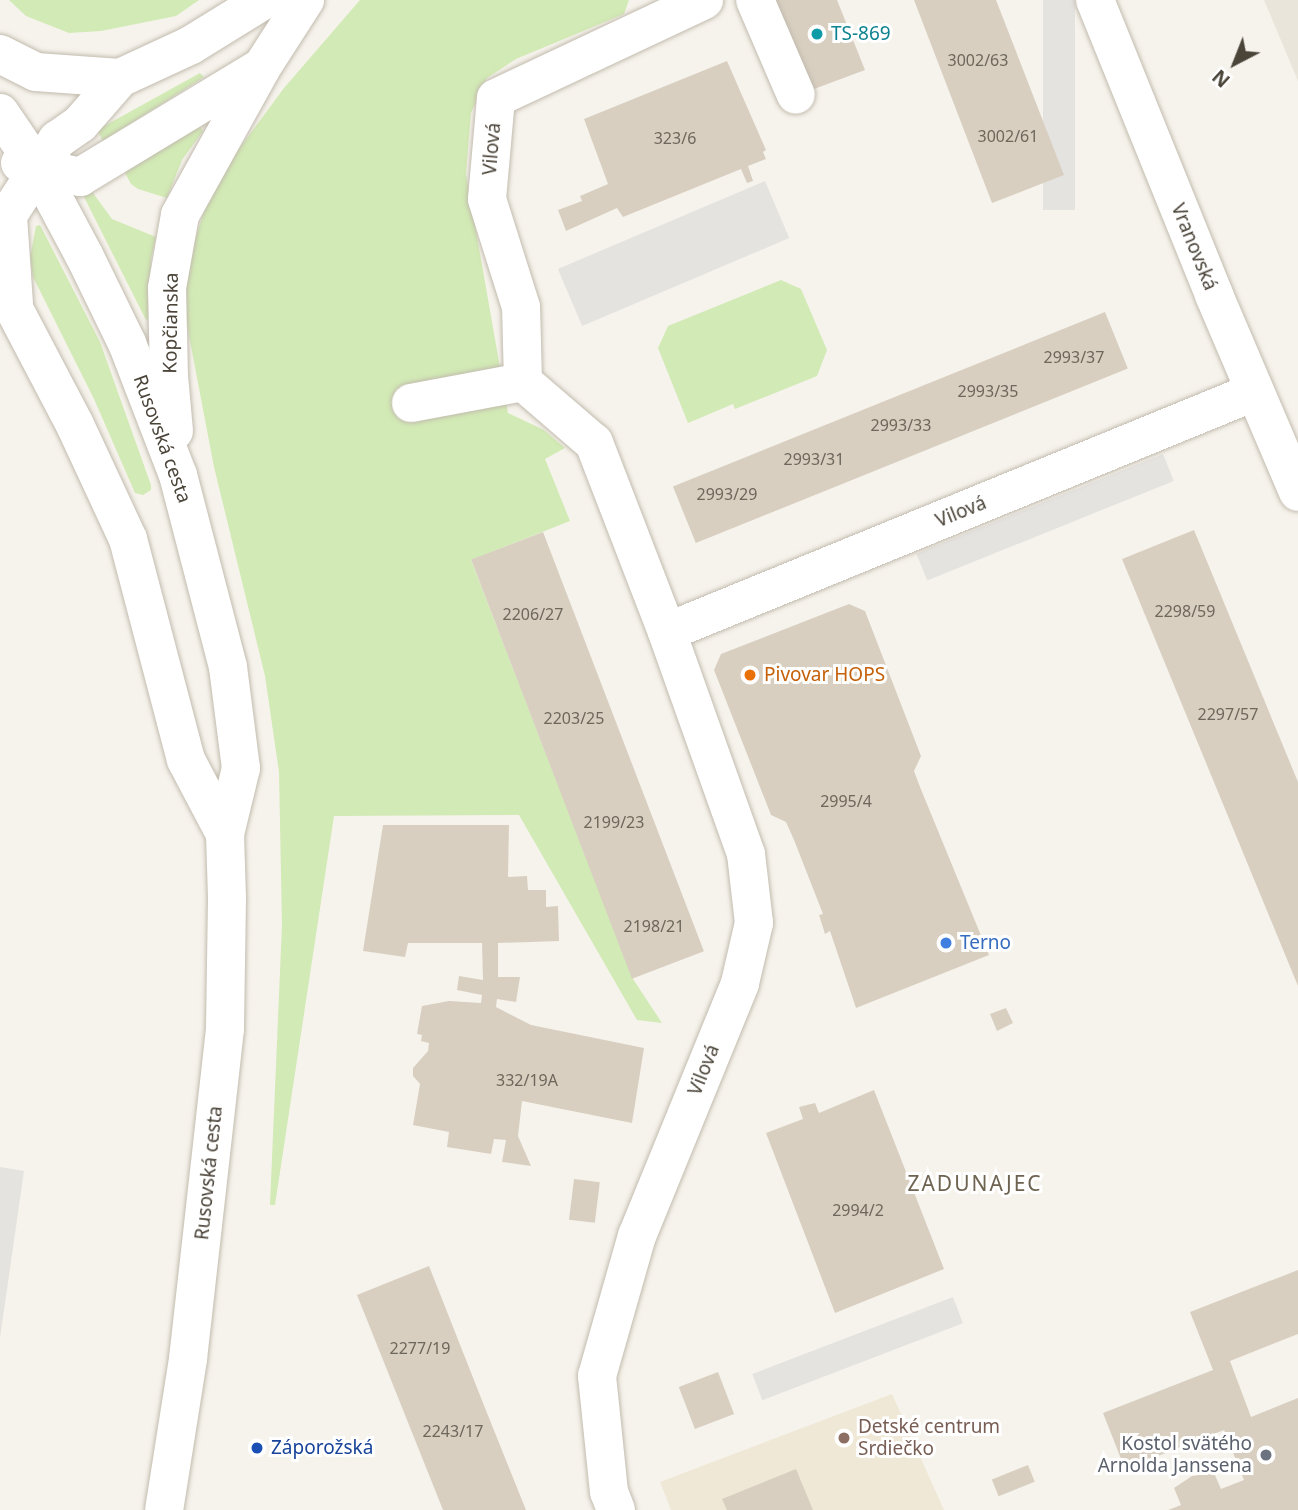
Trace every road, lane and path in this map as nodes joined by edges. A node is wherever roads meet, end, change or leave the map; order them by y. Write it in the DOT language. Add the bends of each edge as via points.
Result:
graph roads {
  1 [pos="264,0"];
  2 [pos="305,0"];
  3 [pos="704,0"];
  4 [pos="755,0"];
  5 [pos="1095,0"];
  6 [pos="0,54"];
  7 [pos="262,67"];
  8 [pos="120,78"];
  9 [pos="796,95"];
  10 [pos="0,113"];
  11 [pos="0,156"];
  12 [pos="38,169"];
  13 [pos="7,293"];
  14 [pos="523,382"];
  15 [pos="1254,392"];
  16 [pos="411,403"];
  17 [pos="178,475"];
  18 [pos="1298,492"];
  19 [pos="667,632"];
  20 [pos="225,834"];
  21 [pos="164,1510"];
  22 [pos="616,1510"];
  1 -- 8 [label="street" via="191,45"];
  2 -- 7 [label="street, Kopčianska"];
  3 -- 14 [label="street, Vilová" via="496,98 487,199 521,307"];
  4 -- 9 [label="street"];
  5 -- 15 [label="street, Vranovská"];
  6 -- 8 [label="street" via="36,72"];
  7 -- 12 [label="street, Kopčianska" via="80,177"];
  7 -- 17 [label="street, Kopčianska" via="180,215 167,288"];
  8 -- 12 [label="street" via="80,124 57,140"];
  10 -- 12 [label="street, Rusovská cesta"];
  11 -- 12 [label="street, Kopčianska"];
  12 -- 13 [label="street" via="8,215"];
  12 -- 17 [label="street, Rusovská cesta" via="127,343"];
  13 -- 20 [label="street, Rusovská cesta" via="128,539 186,760"];
  14 -- 16 [label="street"];
  14 -- 19 [label="street, Vilová" via="594,443"];
  15 -- 18 [label="street, Vranovská"];
  15 -- 19 [label="street, Vilová"];
  17 -- 20 [label="street, Rusovská cesta" via="228,667 242,768"];
  19 -- 22 [label="street, Vilová" via="746,854 754,923 740,983 637,1236 597,1376 609,1492"];
  20 -- 21 [label="street, Rusovská cesta" via="225,1029 188,1359"];
}
